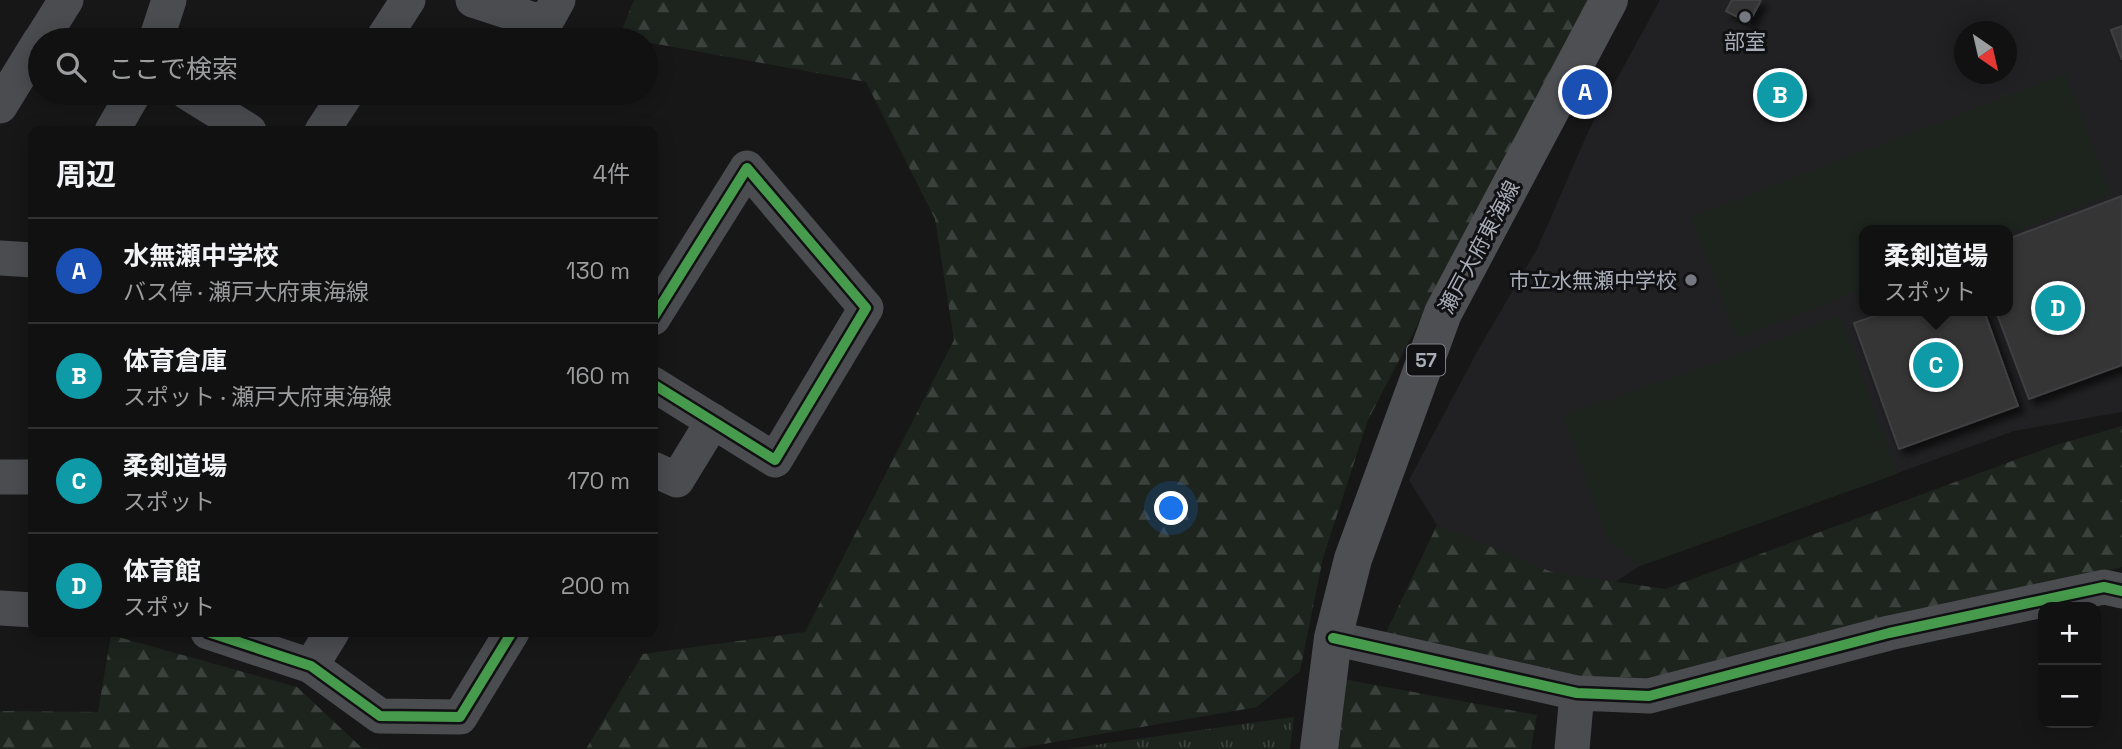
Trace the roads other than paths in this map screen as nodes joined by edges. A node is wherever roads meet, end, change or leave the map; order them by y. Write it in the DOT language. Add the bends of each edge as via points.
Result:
graph roads {
  1 [pos="66,0"];
  2 [pos="169,0"];
  3 [pos="408,0"];
  4 [pos="472,0"];
  5 [pos="558,0"];
  6 [pos="1609,0"];
  7 [pos="49,28"];
  8 [pos="160,28"];
  9 [pos="390,28"];
  10 [pos="28,62"];
  11 [pos="127,105"];
  12 [pos="207,105"];
  13 [pos="340,105"];
  14 [pos="0,106"];
  15 [pos="115,126"];
  16 [pos="241,126"];
  17 [pos="325,126"];
  18 [pos="0,258"];
  19 [pos="28,260"];
  20 [pos="658,310"];
  21 [pos="658,387"];
  22 [pos="713,421"];
  23 [pos="658,471"];
  24 [pos="0,477"];
  25 [pos="28,477"];
  26 [pos="2122,591"];
  27 [pos="0,608"];
  28 [pos="28,610"];
  29 [pos="223,637"];
  30 [pos="329,637"];
  31 [pos="509,637"];
  32 [pos="1333,638"];
  33 [pos="311,666"];
  34 [pos="1577,694"];
  35 [pos="1319,749"];
  36 [pos="1572,749"];
  1 -- 7 [label="street"];
  2 -- 8 [label="street"];
  3 -- 9 [label="street"];
  4 -- 5 [label="street" via="534,20 548,18"];
  6 -- 32 [label="main road, 瀬戸大府東海線 / 57" via="1443,313 1353,559"];
  10 -- 14 [label="street"];
  11 -- 15 [label="street"];
  12 -- 16 [label="street"];
  13 -- 17 [label="street"];
  18 -- 19 [label="street"];
  20 -- 22 [label="street" via="747,168 866,308 775,460"];
  21 -- 22 [label="street"];
  22 -- 23 [label="street" via="677,480"];
  24 -- 25 [label="street"];
  26 -- 34 [label="street" via="2104,587 1889,633 1649,696"];
  27 -- 28 [label="street"];
  29 -- 33 [label="street"];
  30 -- 33 [label="street"];
  31 -- 33 [label="street" via="460,717 380,716"];
  32 -- 34 [label="street"];
  32 -- 35 [label="main road, 瀬戸大府東海線 / 57"];
  34 -- 36 [label="street"];
}
